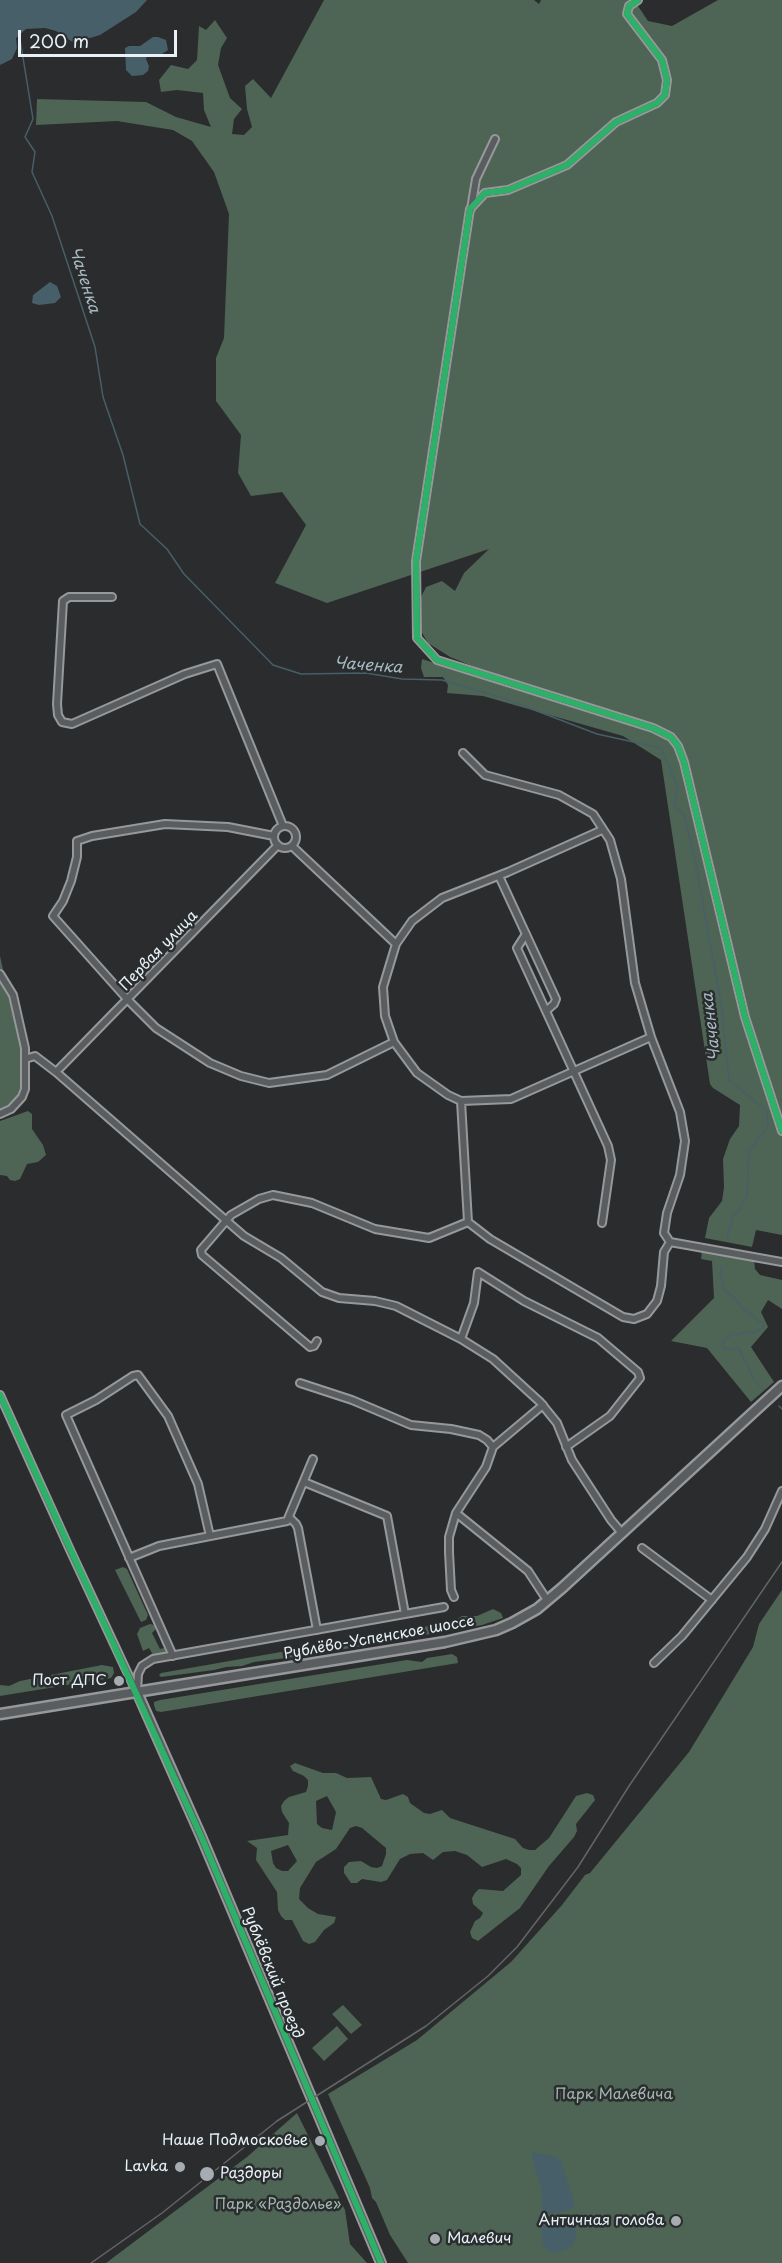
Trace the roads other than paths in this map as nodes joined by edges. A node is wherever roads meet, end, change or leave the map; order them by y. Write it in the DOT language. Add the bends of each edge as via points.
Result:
graph roads {
  1 [pos="638,0"];
  2 [pos="495,139"];
  3 [pos="470,209"];
  4 [pos="112,597"];
  5 [pos="463,753"];
  6 [pos="283,826"];
  7 [pos="602,830"];
  8 [pos="274,836"];
  9 [pos="278,845"];
  10 [pos="292,846"];
  11 [pos="499,876"];
  12 [pos="526,934"];
  13 [pos="396,944"];
  14 [pos="0,974"];
  15 [pos="128,1000"];
  16 [pos="547,1010"];
  17 [pos="651,1037"];
  18 [pos="394,1042"];
  19 [pos="25,1059"];
  20 [pos="575,1071"];
  21 [pos="57,1072"];
  22 [pos="461,1101"];
  23 [pos="0,1114"];
  24 [pos="782,1131"];
  25 [pos="225,1220"];
  26 [pos="468,1222"];
  27 [pos="602,1223"];
  28 [pos="670,1242"];
  29 [pos="782,1262"];
  30 [pos="462,1339"];
  31 [pos="317,1341"];
  32 [pos="300,1383"];
  33 [pos="781,1386"];
  34 [pos="0,1395"];
  35 [pos="543,1405"];
  36 [pos="493,1447"];
  37 [pos="566,1447"];
  38 [pos="313,1459"];
  39 [pos="304,1482"];
  40 [pos="782,1491"];
  41 [pos="456,1512"];
  42 [pos="290,1518"];
  43 [pos="622,1533"];
  44 [pos="210,1536"];
  45 [pos="642,1548"];
  46 [pos="129,1558"];
  47 [pos="454,1597"];
  48 [pos="547,1600"];
  49 [pos="712,1600"];
  50 [pos="444,1607"];
  51 [pos="405,1614"];
  52 [pos="317,1630"];
  53 [pos="173,1656"];
  54 [pos="654,1663"];
  55 [pos="137,1692"];
  56 [pos="0,1714"];
  57 [pos="381,2263"];
  1 -- 3 [label="street" via="629,6 627,14 662,60 667,80 665,95 657,103 616,122 567,165 508,190 485,193"];
  2 -- 3 [label="street" via="477,179"];
  3 -- 24 [label="street" via="416,561 417,638 437,660 653,728 678,746 745,1017"];
  4 -- 6 [label="street" via="69,597 63,601 57,704 62,722 72,724 217,664"];
  5 -- 7 [label="street" via="485,775 559,795 593,814"];
  6 -- 8 [label="street"];
  6 -- 10 [label="street" via="296,834"];
  7 -- 11 [label="street"];
  7 -- 17 [label="street" via="610,840 621,879 635,983"];
  8 -- 9 [label="street"];
  8 -- 15 [label="street" via="228,827 165,824 77,841 71,881 53,916"];
  9 -- 10 [label="street"];
  9 -- 15 [label="street, Первая улица"];
  10 -- 13 [label="street"];
  11 -- 12 [label="street"];
  11 -- 13 [label="street" via="442,898 412,921"];
  12 -- 16 [label="street" via="517,948"];
  12 -- 16 [label="street" via="556,999"];
  13 -- 18 [label="street" via="383,987"];
  14 -- 19 [label="street" via="13,995"];
  15 -- 18 [label="street" via="156,1028 191,1052 241,1076 269,1083 327,1075"];
  15 -- 21 [label="street, Первая улица"];
  16 -- 20 [label="street"];
  17 -- 20 [label="street"];
  17 -- 28 [label="street" via="680,1112 685,1142 664,1233"];
  18 -- 22 [label="street" via="417,1072"];
  19 -- 21 [label="street" via="35,1056"];
  19 -- 23 [label="street" via="22,1097"];
  20 -- 22 [label="street" via="511,1099"];
  20 -- 27 [label="street" via="611,1160"];
  21 -- 25 [label="street"];
  22 -- 26 [label="street"];
  25 -- 26 [label="street" via="273,1195 312,1203 375,1229 429,1238"];
  25 -- 30 [label="street" via="322,1292 396,1306"];
  25 -- 31 [label="street" via="201,1250 202,1255 310,1347"];
  26 -- 28 [label="street" via="623,1317 634,1319 646,1314 657,1301 664,1252"];
  28 -- 29 [label="street"];
  30 -- 35 [label="street" via="493,1359"];
  30 -- 37 [label="street" via="474,1303 478,1272 524,1301 598,1338 638,1372 640,1378 610,1416"];
  32 -- 36 [label="street" via="411,1425 479,1435"];
  33 -- 43 [label="main road, Рублёво-Успенское шоссе"];
  34 -- 55 [label="street"];
  35 -- 36 [label="street"];
  35 -- 37 [label="street" via="560,1427"];
  36 -- 41 [label="street" via="486,1467"];
  37 -- 43 [label="street"];
  38 -- 39 [label="street"];
  39 -- 42 [label="street"];
  39 -- 51 [label="street" via="387,1516"];
  40 -- 49 [label="street" via="765,1529"];
  41 -- 47 [label="street" via="449,1537"];
  41 -- 48 [label="street" via="528,1571"];
  42 -- 44 [label="street"];
  42 -- 52 [label="street" via="298,1528"];
  43 -- 48 [label="main road, Рублёво-Успенское шоссе"];
  44 -- 46 [label="street" via="159,1546"];
  44 -- 46 [label="street" via="200,1489 170,1421 135,1375 66,1415"];
  45 -- 49 [label="street"];
  46 -- 53 [label="street"];
  48 -- 55 [label="main road, Рублёво-Успенское шоссе" via="512,1623 463,1638"];
  49 -- 54 [label="street"];
  50 -- 51 [label="street"];
  51 -- 52 [label="street"];
  52 -- 53 [label="street"];
  53 -- 55 [label="street" via="153,1659 142,1666"];
  55 -- 56 [label="main road, Рублёво-Успенское шоссе"];
  55 -- 57 [label="street, Рублёвский проезд"];
}
